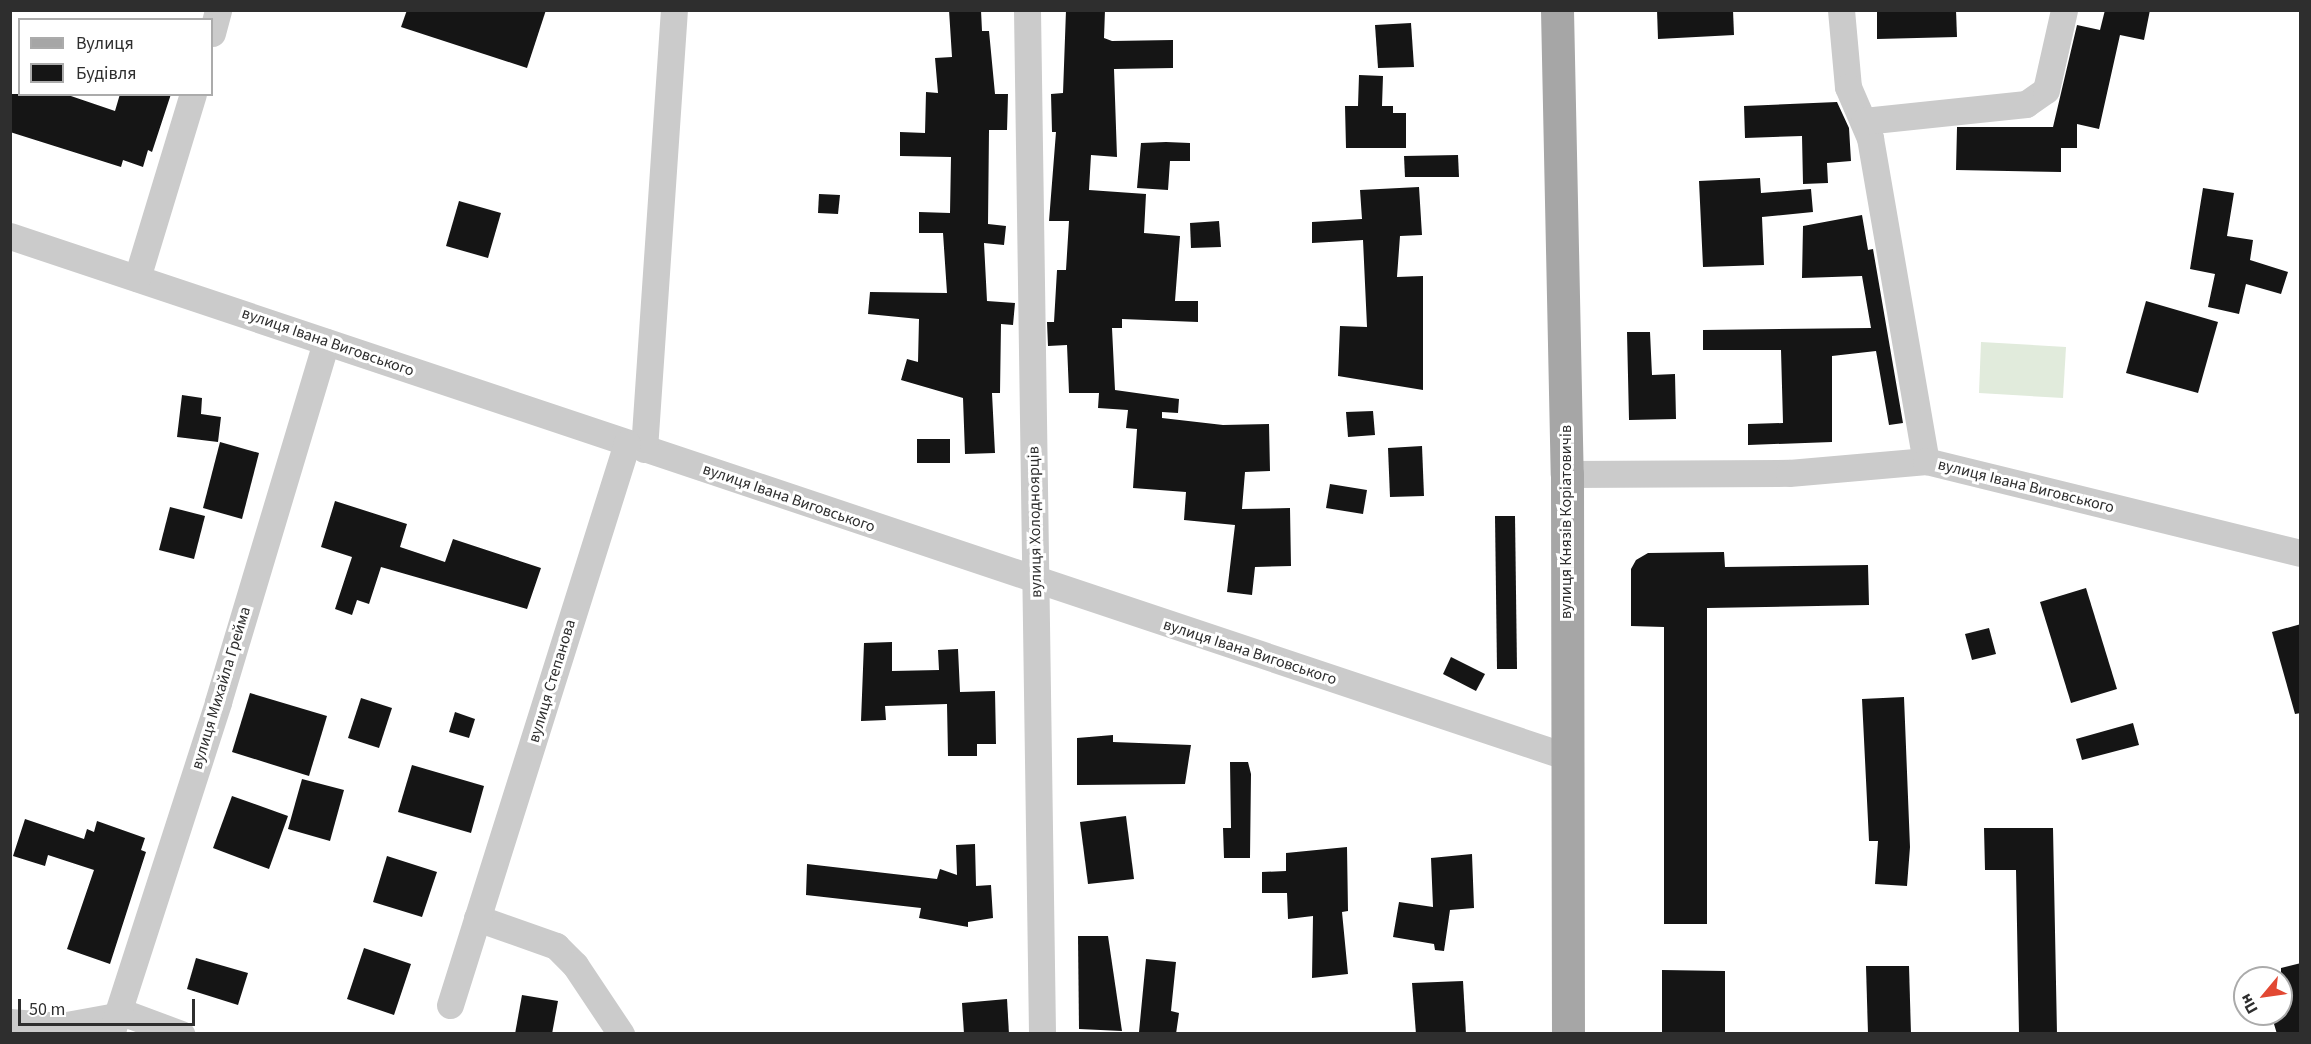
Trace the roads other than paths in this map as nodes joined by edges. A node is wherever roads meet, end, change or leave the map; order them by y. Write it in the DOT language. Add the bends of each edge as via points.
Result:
graph roads {
  1 [pos="218,10"];
  2 [pos="674,10"];
  3 [pos="1027,10"];
  4 [pos="1557,10"];
  5 [pos="1841,10"];
  6 [pos="2064,10"];
  7 [pos="213,29"];
  8 [pos="192,96"];
  9 [pos="1864,121"];
  10 [pos="10,236"];
  11 [pos="137,278"];
  12 [pos="326,342"];
  13 [pos="635,446"];
  14 [pos="1926,461"];
  15 [pos="1567,474"];
  16 [pos="2301,553"];
  17 [pos="1036,580"];
  18 [pos="1568,758"];
  19 [pos="477,918"];
  20 [pos="450,1005"];
  21 [pos="10,1022"];
  22 [pos="114,1024"];
  23 [pos="181,1034"];
  24 [pos="621,1034"];
  25 [pos="1042,1034"];
  26 [pos="1569,1034"];
  1 -- 7 [label="street"];
  2 -- 13 [label="street, вулиця Степанова"];
  3 -- 17 [label="street, вулиця Холодноярців"];
  4 -- 15 [label="main road, вулиця Князів Коріатовичів"];
  5 -- 9 [label="street" via="1848,87"];
  6 -- 9 [label="street" via="2046,90 2026,104"];
  8 -- 11 [label="street"];
  9 -- 14 [label="street" via="1911,359"];
  10 -- 11 [label="street, вулиця Івана Виговського"];
  11 -- 12 [label="street, вулиця Івана Виговського"];
  12 -- 13 [label="street, вулиця Івана Виговського"];
  12 -- 22 [label="street, вулиця Михайла Грейма" via="218,702"];
  13 -- 17 [label="street, вулиця Івана Виговського"];
  13 -- 19 [label="street, вулиця Степанова"];
  14 -- 15 [label="street, вулиця Івана Виговського" via="1789,473"];
  14 -- 16 [label="street, вулиця Івана Виговського"];
  15 -- 18 [label="main road, вулиця Князів Коріатовичів"];
  17 -- 18 [label="street, вулиця Івана Виговського"];
  17 -- 25 [label="street, вулиця Холодноярців"];
  18 -- 26 [label="main road, вулиця Князів Коріатовичів"];
  19 -- 20 [label="street, вулиця Степанова"];
  19 -- 24 [label="street" via="555,946 574,964"];
  21 -- 22 [label="street"];
  22 -- 23 [label="street" via="127,1014"];
}
